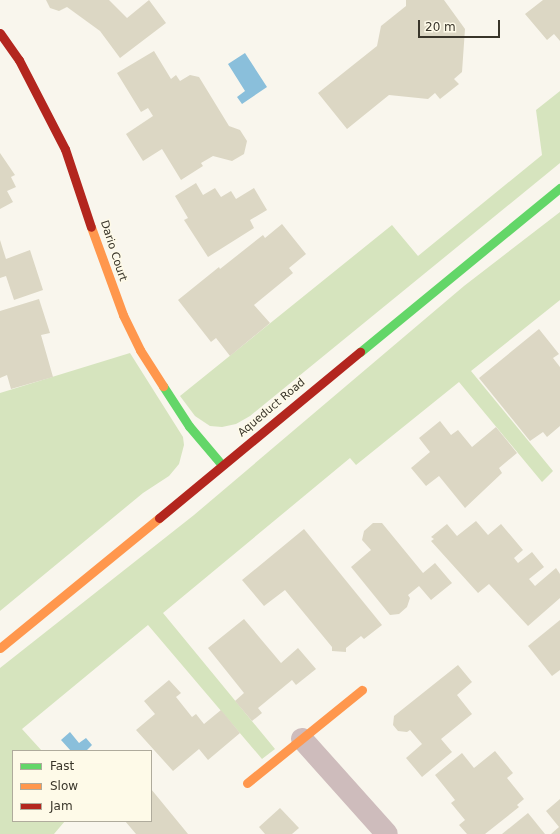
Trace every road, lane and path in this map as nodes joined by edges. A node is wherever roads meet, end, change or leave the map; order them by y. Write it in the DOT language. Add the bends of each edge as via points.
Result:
graph roads {
  1 [pos="0,33"];
  2 [pos="560,188"];
  3 [pos="222,465"];
  4 [pos="0,648"];
  5 [pos="362,690"];
  6 [pos="302,739"];
  7 [pos="247,783"];
  8 [pos="387,834"];
  1 -- 3 [label="main road, Dario Court" via="19,60 65,149 107,275 137,343 176,408"];
  2 -- 3 [label="main road, Aqueduct Road"];
  3 -- 4 [label="main road, Aqueduct Road"];
  5 -- 6 [label="main road"];
  6 -- 7 [label="main road"];
  6 -- 8 [label="street"];
}
